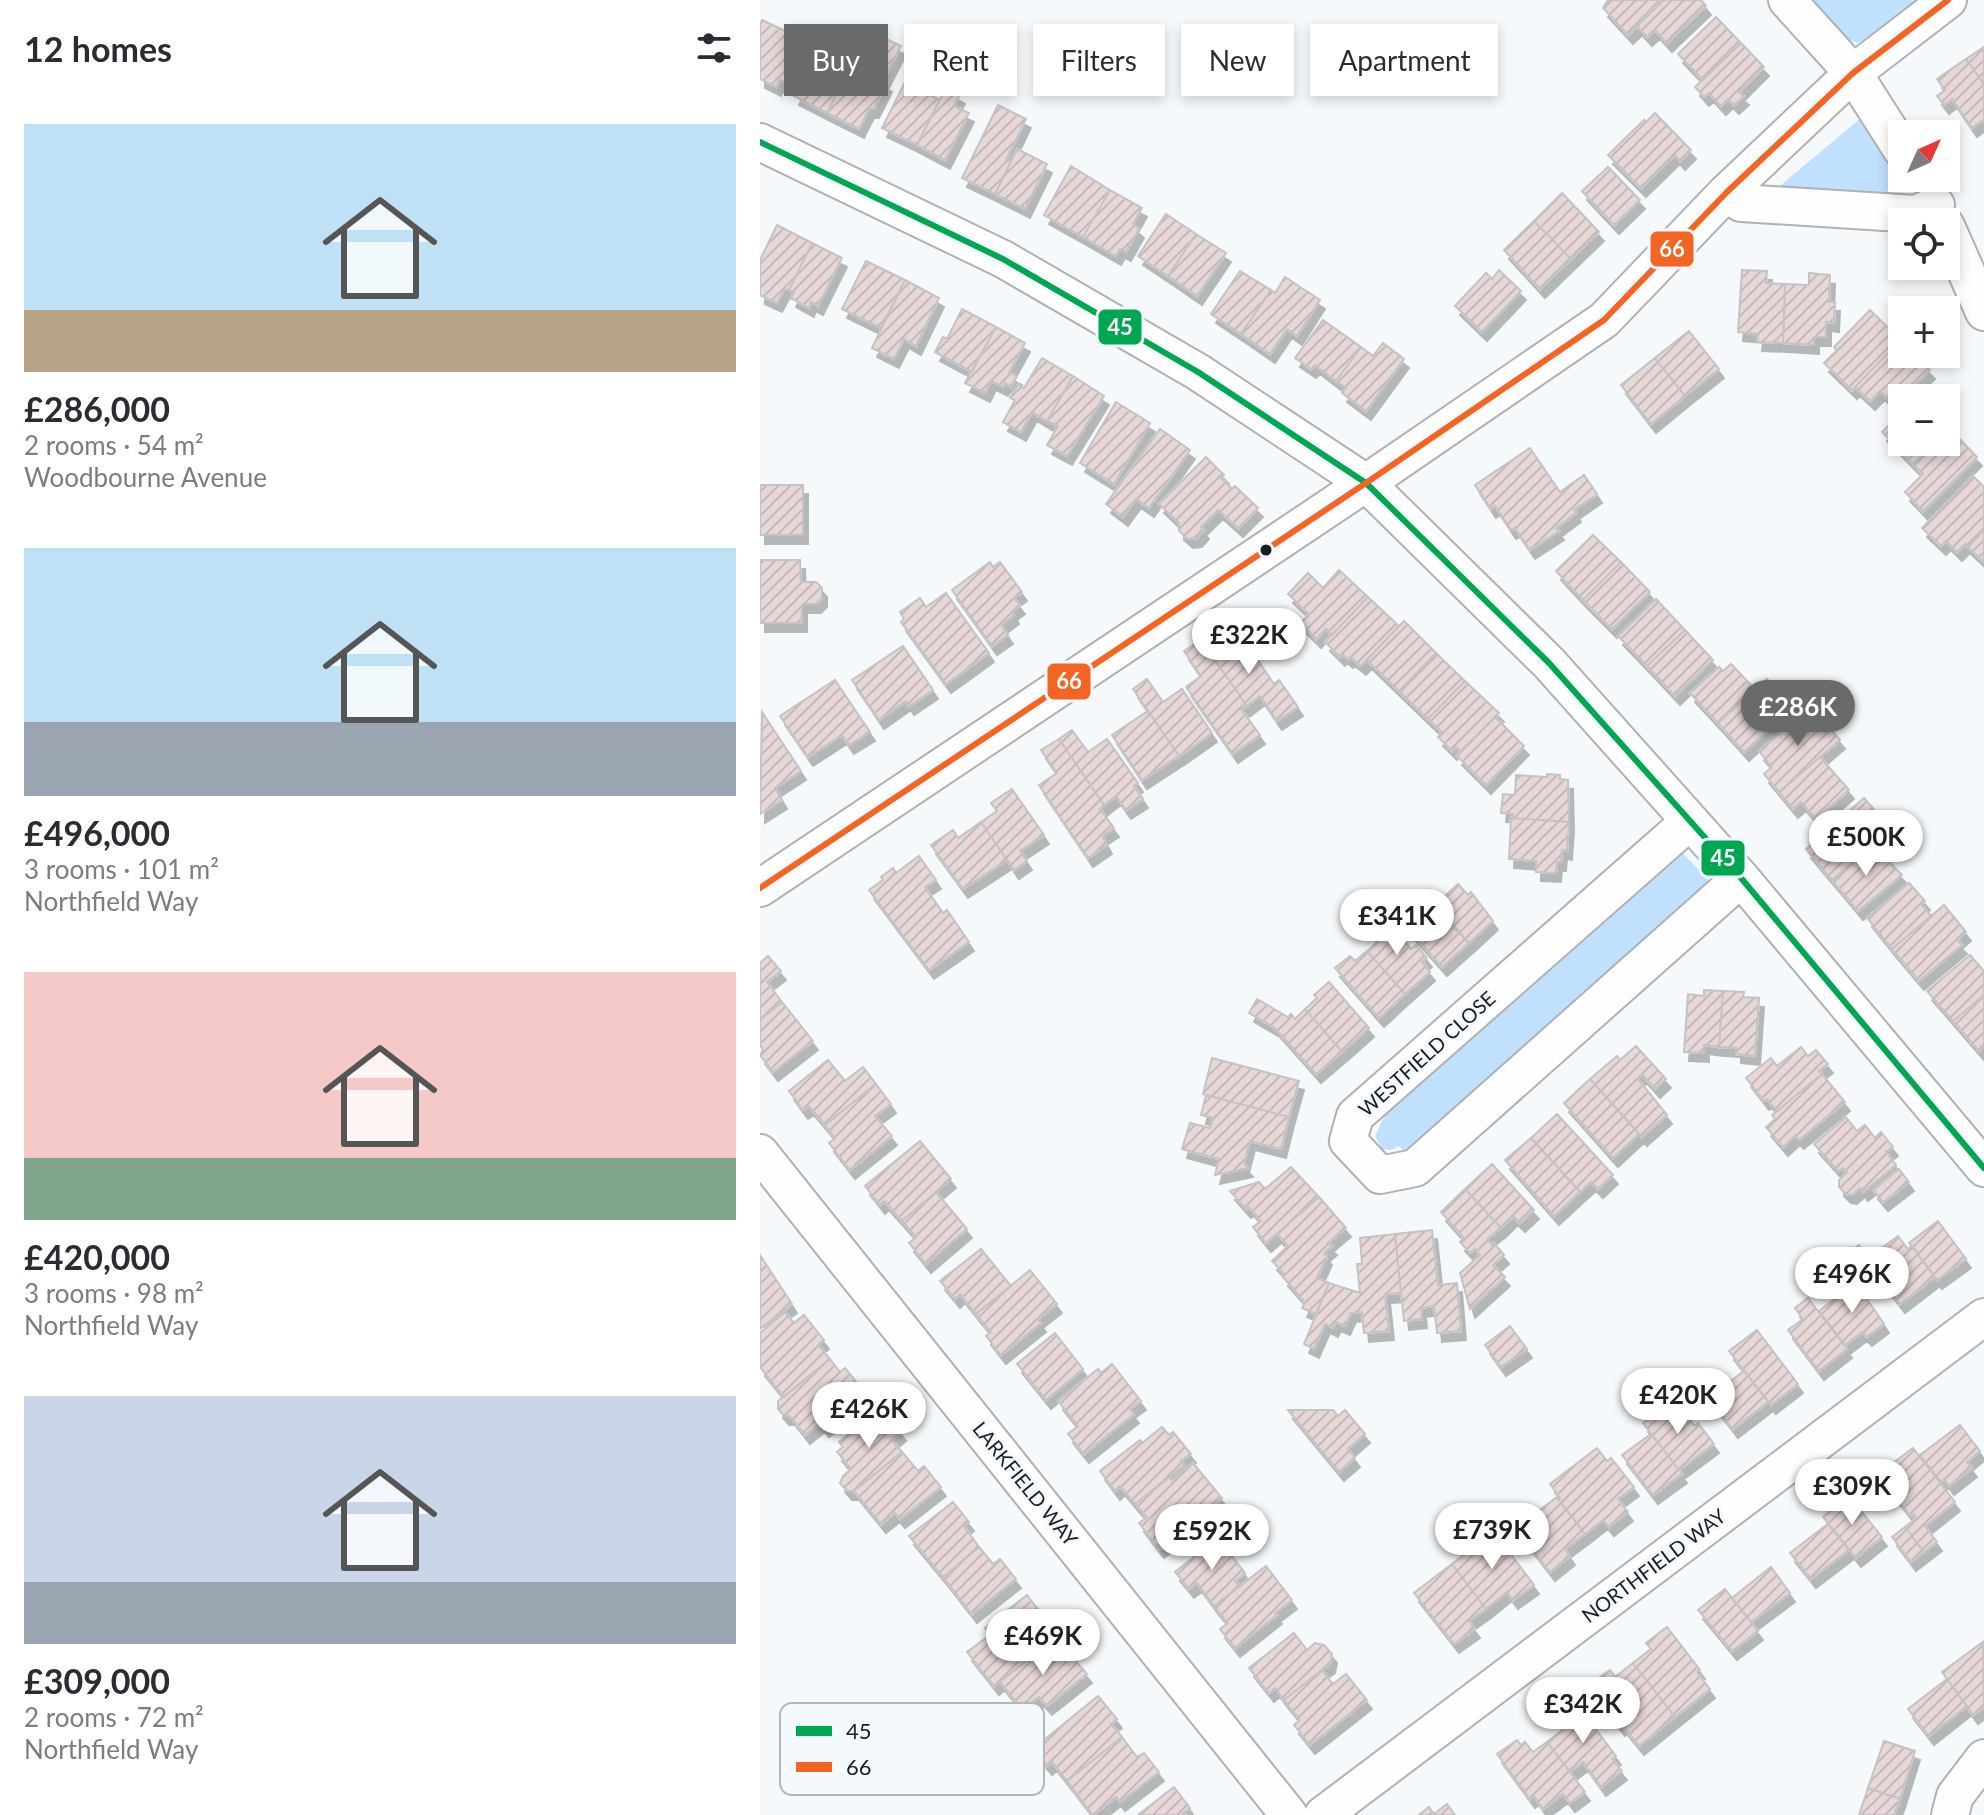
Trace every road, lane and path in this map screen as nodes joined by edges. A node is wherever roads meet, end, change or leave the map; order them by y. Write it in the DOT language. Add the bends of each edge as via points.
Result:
graph roads {
  1 [pos="1787,0"];
  2 [pos="1948,0"];
  3 [pos="1853,73"];
  4 [pos="1888,128"];
  5 [pos="760,142"];
  6 [pos="1727,192"];
  7 [pos="1888,212"];
  8 [pos="1960,259"];
  9 [pos="1984,312"];
  10 [pos="1366,483"];
  11 [pos="1690,821"];
  12 [pos="1741,878"];
  13 [pos="760,888"];
  14 [pos="760,1153"];
  15 [pos="1984,1168"];
  16 [pos="1984,1317"];
  17 [pos="1984,1758"];
  18 [pos="1289,1815"];
  19 [pos="1323,1815"];
  20 [pos="1950,1815"];
  1 -- 3 [label="street"];
  2 -- 3 [label="street"];
  3 -- 4 [label="street"];
  3 -- 6 [label="street"];
  5 -- 10 [label="street" via="1003,259 1198,372"];
  6 -- 7 [label="street" via="1741,203"];
  6 -- 10 [label="street" via="1604,320"];
  8 -- 9 [label="street"];
  10 -- 11 [label="street" via="1549,663"];
  10 -- 13 [label="street"];
  11 -- 12 [label="street"];
  11 -- 12 [label="street, WESTFIELD CLOSE" via="1355,1116 1348,1141 1380,1175 1415,1168"];
  12 -- 15 [label="street"];
  14 -- 18 [label="street, LARKFIELD WAY"];
  16 -- 19 [label="street, NORTHFIELD WAY"];
  17 -- 20 [label="street" via="1955,1796"];
}
